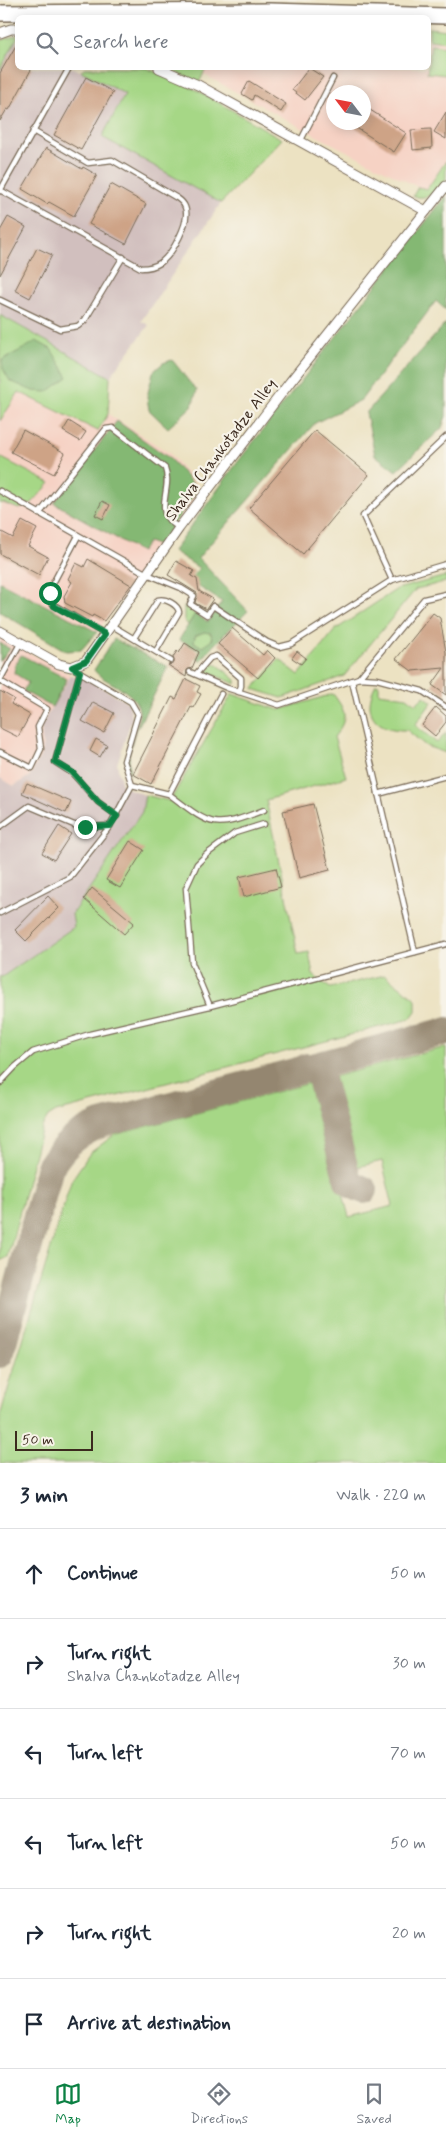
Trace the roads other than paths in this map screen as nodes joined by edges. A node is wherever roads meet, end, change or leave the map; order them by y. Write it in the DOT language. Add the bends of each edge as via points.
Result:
graph roads {
  1 [pos="0,14"];
  2 [pos="89,15"];
  3 [pos="410,15"];
  4 [pos="431,16"];
  5 [pos="446,16"];
  6 [pos="15,29"];
  7 [pos="0,33"];
  8 [pos="68,70"];
  9 [pos="164,70"];
  10 [pos="332,78"];
  11 [pos="33,132"];
  12 [pos="300,142"];
  13 [pos="446,186"];
  14 [pos="0,190"];
  15 [pos="426,211"];
  16 [pos="122,257"];
  17 [pos="0,300"];
  18 [pos="446,437"];
  19 [pos="0,492"];
  20 [pos="39,514"];
  21 [pos="179,528"];
  22 [pos="78,536"];
  23 [pos="446,564"];
  24 [pos="147,574"];
  25 [pos="392,580"];
  26 [pos="446,594"];
  27 [pos="111,625"];
  28 [pos="0,631"];
  29 [pos="105,634"];
  30 [pos="134,638"];
  31 [pos="21,642"];
  32 [pos="156,651"];
  33 [pos="171,660"];
  34 [pos="72,667"];
  35 [pos="80,672"];
  36 [pos="190,672"];
  37 [pos="196,674"];
  38 [pos="359,678"];
  39 [pos="0,681"];
  40 [pos="352,681"];
  41 [pos="239,692"];
  42 [pos="222,694"];
  43 [pos="446,707"];
  44 [pos="0,752"];
  45 [pos="446,776"];
  46 [pos="132,785"];
  47 [pos="169,794"];
  48 [pos="378,794"];
  49 [pos="264,810"];
  50 [pos="117,816"];
  51 [pos="264,824"];
  52 [pos="110,826"];
  53 [pos="0,827"];
  54 [pos="0,913"];
  55 [pos="446,944"];
  56 [pos="415,952"];
  57 [pos="210,1006"];
  58 [pos="0,1083"];
  1 -- 2 [label="main road"];
  2 -- 3 [label="main road" via="268,11"];
  4 -- 5 [label="main road"];
  6 -- 7 [label="street"];
  8 -- 11 [label="lane"];
  9 -- 12 [label="street" via="198,85"];
  10 -- 12 [label="lane"];
  11 -- 14 [label="lane"];
  11 -- 16 [label="lane" via="88,164 112,160 177,198 185,206 186,218 180,234 162,261 141,268"];
  12 -- 15 [label="street"];
  13 -- 15 [label="street, Shalva Chankotadze Alley"];
  14 -- 16 [label="lane"];
  15 -- 21 [label="street, Shalva Chankotadze Alley"];
  16 -- 17 [label="lane" via="85,320 78,326 60,330"];
  18 -- 25 [label="lane" via="363,516"];
  19 -- 20 [label="lane"];
  20 -- 21 [label="lane" via="106,429 113,428 165,468 168,477 164,513"];
  20 -- 22 [label="lane"];
  21 -- 24 [label="street, Shalva Chankotadze Alley"];
  22 -- 24 [label="lane"];
  22 -- 29 [label="lane" via="51,587 50,600 54,606"];
  23 -- 25 [label="lane"];
  24 -- 25 [label="lane" via="194,596 190,604 207,615 213,606 279,648 291,644"];
  24 -- 27 [label="street, Shalva Chankotadze Alley"];
  26 -- 38 [label="lane" via="424,599"];
  27 -- 29 [label="street, Shalva Chankotadze Alley"];
  27 -- 30 [label="lane"];
  28 -- 31 [label="street"];
  29 -- 34 [label="street, Shalva Chankotadze Alley" via="86,661"];
  30 -- 32 [label="lane"];
  30 -- 32 [label="lane" via="158,600 178,607 180,612"];
  31 -- 34 [label="street" via="59,664"];
  31 -- 39 [label="lane"];
  32 -- 33 [label="lane"];
  34 -- 35 [label="lane"];
  35 -- 46 [label="lane" via="131,702 138,714 124,761"];
  35 -- 50 [label="lane" via="55,762 72,772 98,802"];
  36 -- 37 [label="lane"];
  37 -- 41 [label="lane"];
  37 -- 41 [label="lane" via="210,658 216,656 241,678"];
  38 -- 40 [label="lane"];
  38 -- 43 [label="lane" via="377,679 422,691"];
  39 -- 44 [label="lane" via="47,709 38,727 41,749 32,768"];
  40 -- 41 [label="lane" via="279,705"];
  40 -- 48 [label="lane"];
  42 -- 47 [label="lane"];
  45 -- 48 [label="lane"];
  46 -- 47 [label="lane"];
  46 -- 50 [label="lane"];
  47 -- 49 [label="lane" via="197,816 212,823 234,822"];
  48 -- 56 [label="lane"];
  50 -- 52 [label="lane"];
  51 -- 57 [label="lane" via="236,833 207,854 197,864 186,888 192,963"];
  52 -- 53 [label="lane" via="74,825 28,806"];
  52 -- 54 [label="lane" via="70,877"];
  55 -- 56 [label="lane"];
  56 -- 57 [label="lane"];
  57 -- 58 [label="lane" via="90,1034 33,1052"];
}
